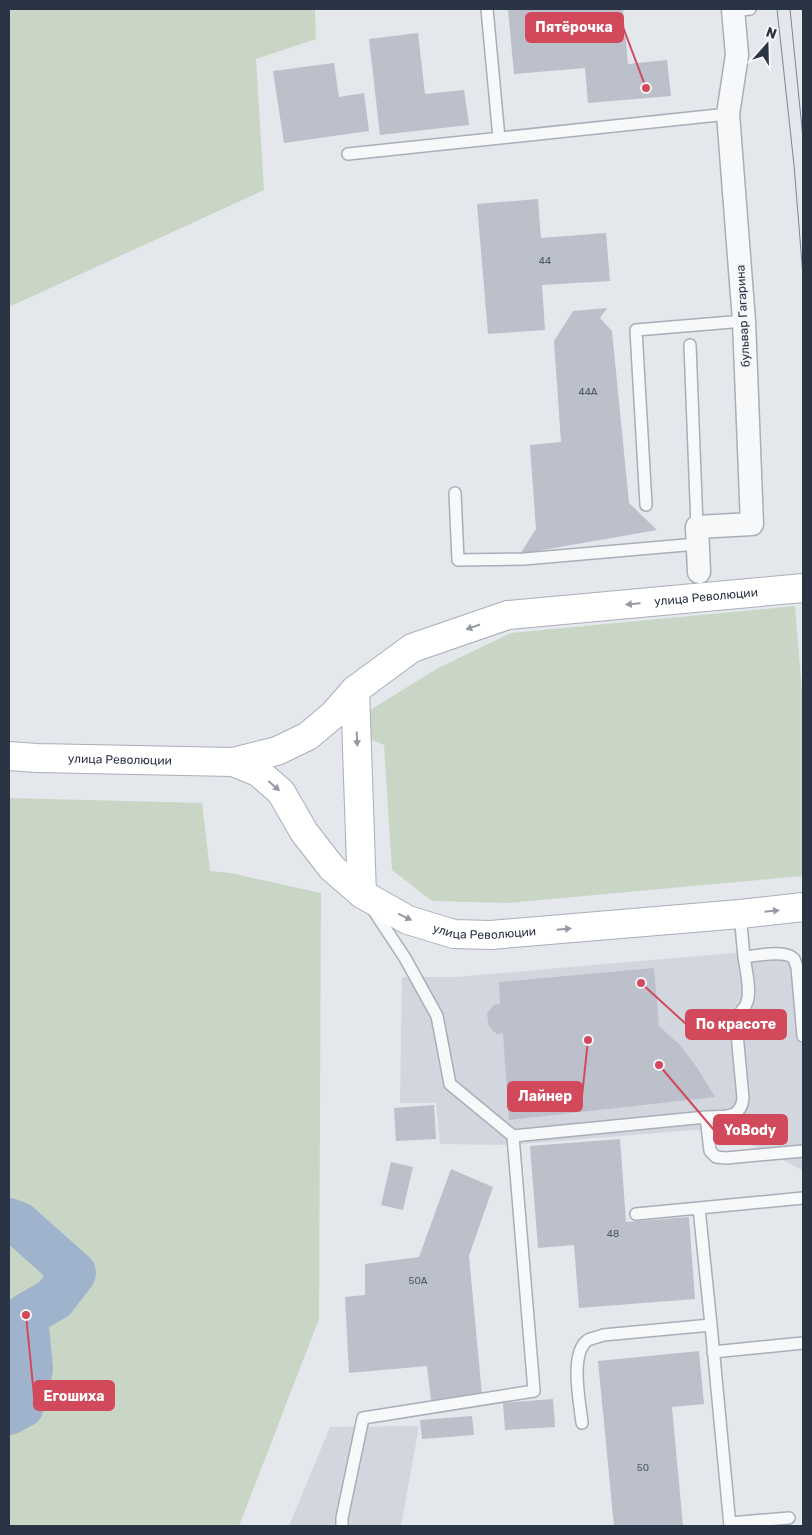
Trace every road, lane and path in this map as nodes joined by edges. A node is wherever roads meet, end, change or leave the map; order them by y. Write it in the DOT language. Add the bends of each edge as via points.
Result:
graph roads {
  1 [pos="487,9"];
  2 [pos="739,10"];
  3 [pos="728,114"];
  4 [pos="499,138"];
  5 [pos="348,154"];
  6 [pos="744,321"];
  7 [pos="690,345"];
  8 [pos="455,493"];
  9 [pos="646,506"];
  10 [pos="697,536"];
  11 [pos="699,572"];
  12 [pos="803,588"];
  13 [pos="355,690"];
  14 [pos="9,756"];
  15 [pos="232,762"];
  16 [pos="362,894"];
  17 [pos="803,907"];
  18 [pos="740,914"];
  19 [pos="744,957"];
  20 [pos="803,1036"];
  21 [pos="706,1117"];
  22 [pos="513,1136"];
  23 [pos="803,1150"];
  24 [pos="803,1198"];
  25 [pos="699,1208"];
  26 [pos="636,1214"];
  27 [pos="711,1325"];
  28 [pos="803,1343"];
  29 [pos="713,1352"];
  30 [pos="582,1423"];
  31 [pos="789,1518"];
  32 [pos="730,1525"];
  33 [pos="342,1526"];
  1 -- 4 [label="lane"];
  2 -- 3 [label="street, бульвар Гагарина" via="737,55"];
  3 -- 4 [label="lane"];
  3 -- 6 [label="street, бульвар Гагарина"];
  4 -- 5 [label="lane"];
  6 -- 9 [label="lane" via="636,330"];
  6 -- 10 [label="street, бульвар Гагарина" via="752,524"];
  7 -- 10 [label="lane"];
  8 -- 10 [label="lane" via="458,560 524,559"];
  10 -- 11 [label="street"];
  12 -- 13 [label="main road, улица Революции, one-way" via="508,614 412,648"];
  13 -- 15 [label="main road, улица Революции" via="308,736 277,751"];
  13 -- 16 [label="main road, one-way"];
  14 -- 15 [label="main road, улица Революции"];
  15 -- 16 [label="main road, улица Революции, one-way" via="258,772 280,792 304,832 332,868"];
  16 -- 18 [label="main road, улица Революции, one-way" via="408,920 454,934 491,935"];
  16 -- 22 [label="lane" via="405,958 437,1016 450,1084"];
  18 -- 17 [label="main road, улица Революции, one-way"];
  18 -- 19 [label="lane"];
  19 -- 20 [label="lane" via="780,954 794,959"];
  19 -- 21 [label="lane" via="748,995 736,1023 744,1098 742,1107 738,1113"];
  21 -- 22 [label="lane"];
  21 -- 23 [label="lane" via="710,1151 716,1157"];
  22 -- 33 [label="lane" via="534,1391 363,1418"];
  24 -- 25 [label="lane"];
  25 -- 26 [label="lane"];
  25 -- 27 [label="lane"];
  27 -- 29 [label="lane"];
  27 -- 30 [label="lane" via="603,1335 588,1341 580,1350 577,1366"];
  28 -- 29 [label="lane"];
  29 -- 32 [label="lane"];
  31 -- 32 [label="lane"];
}
